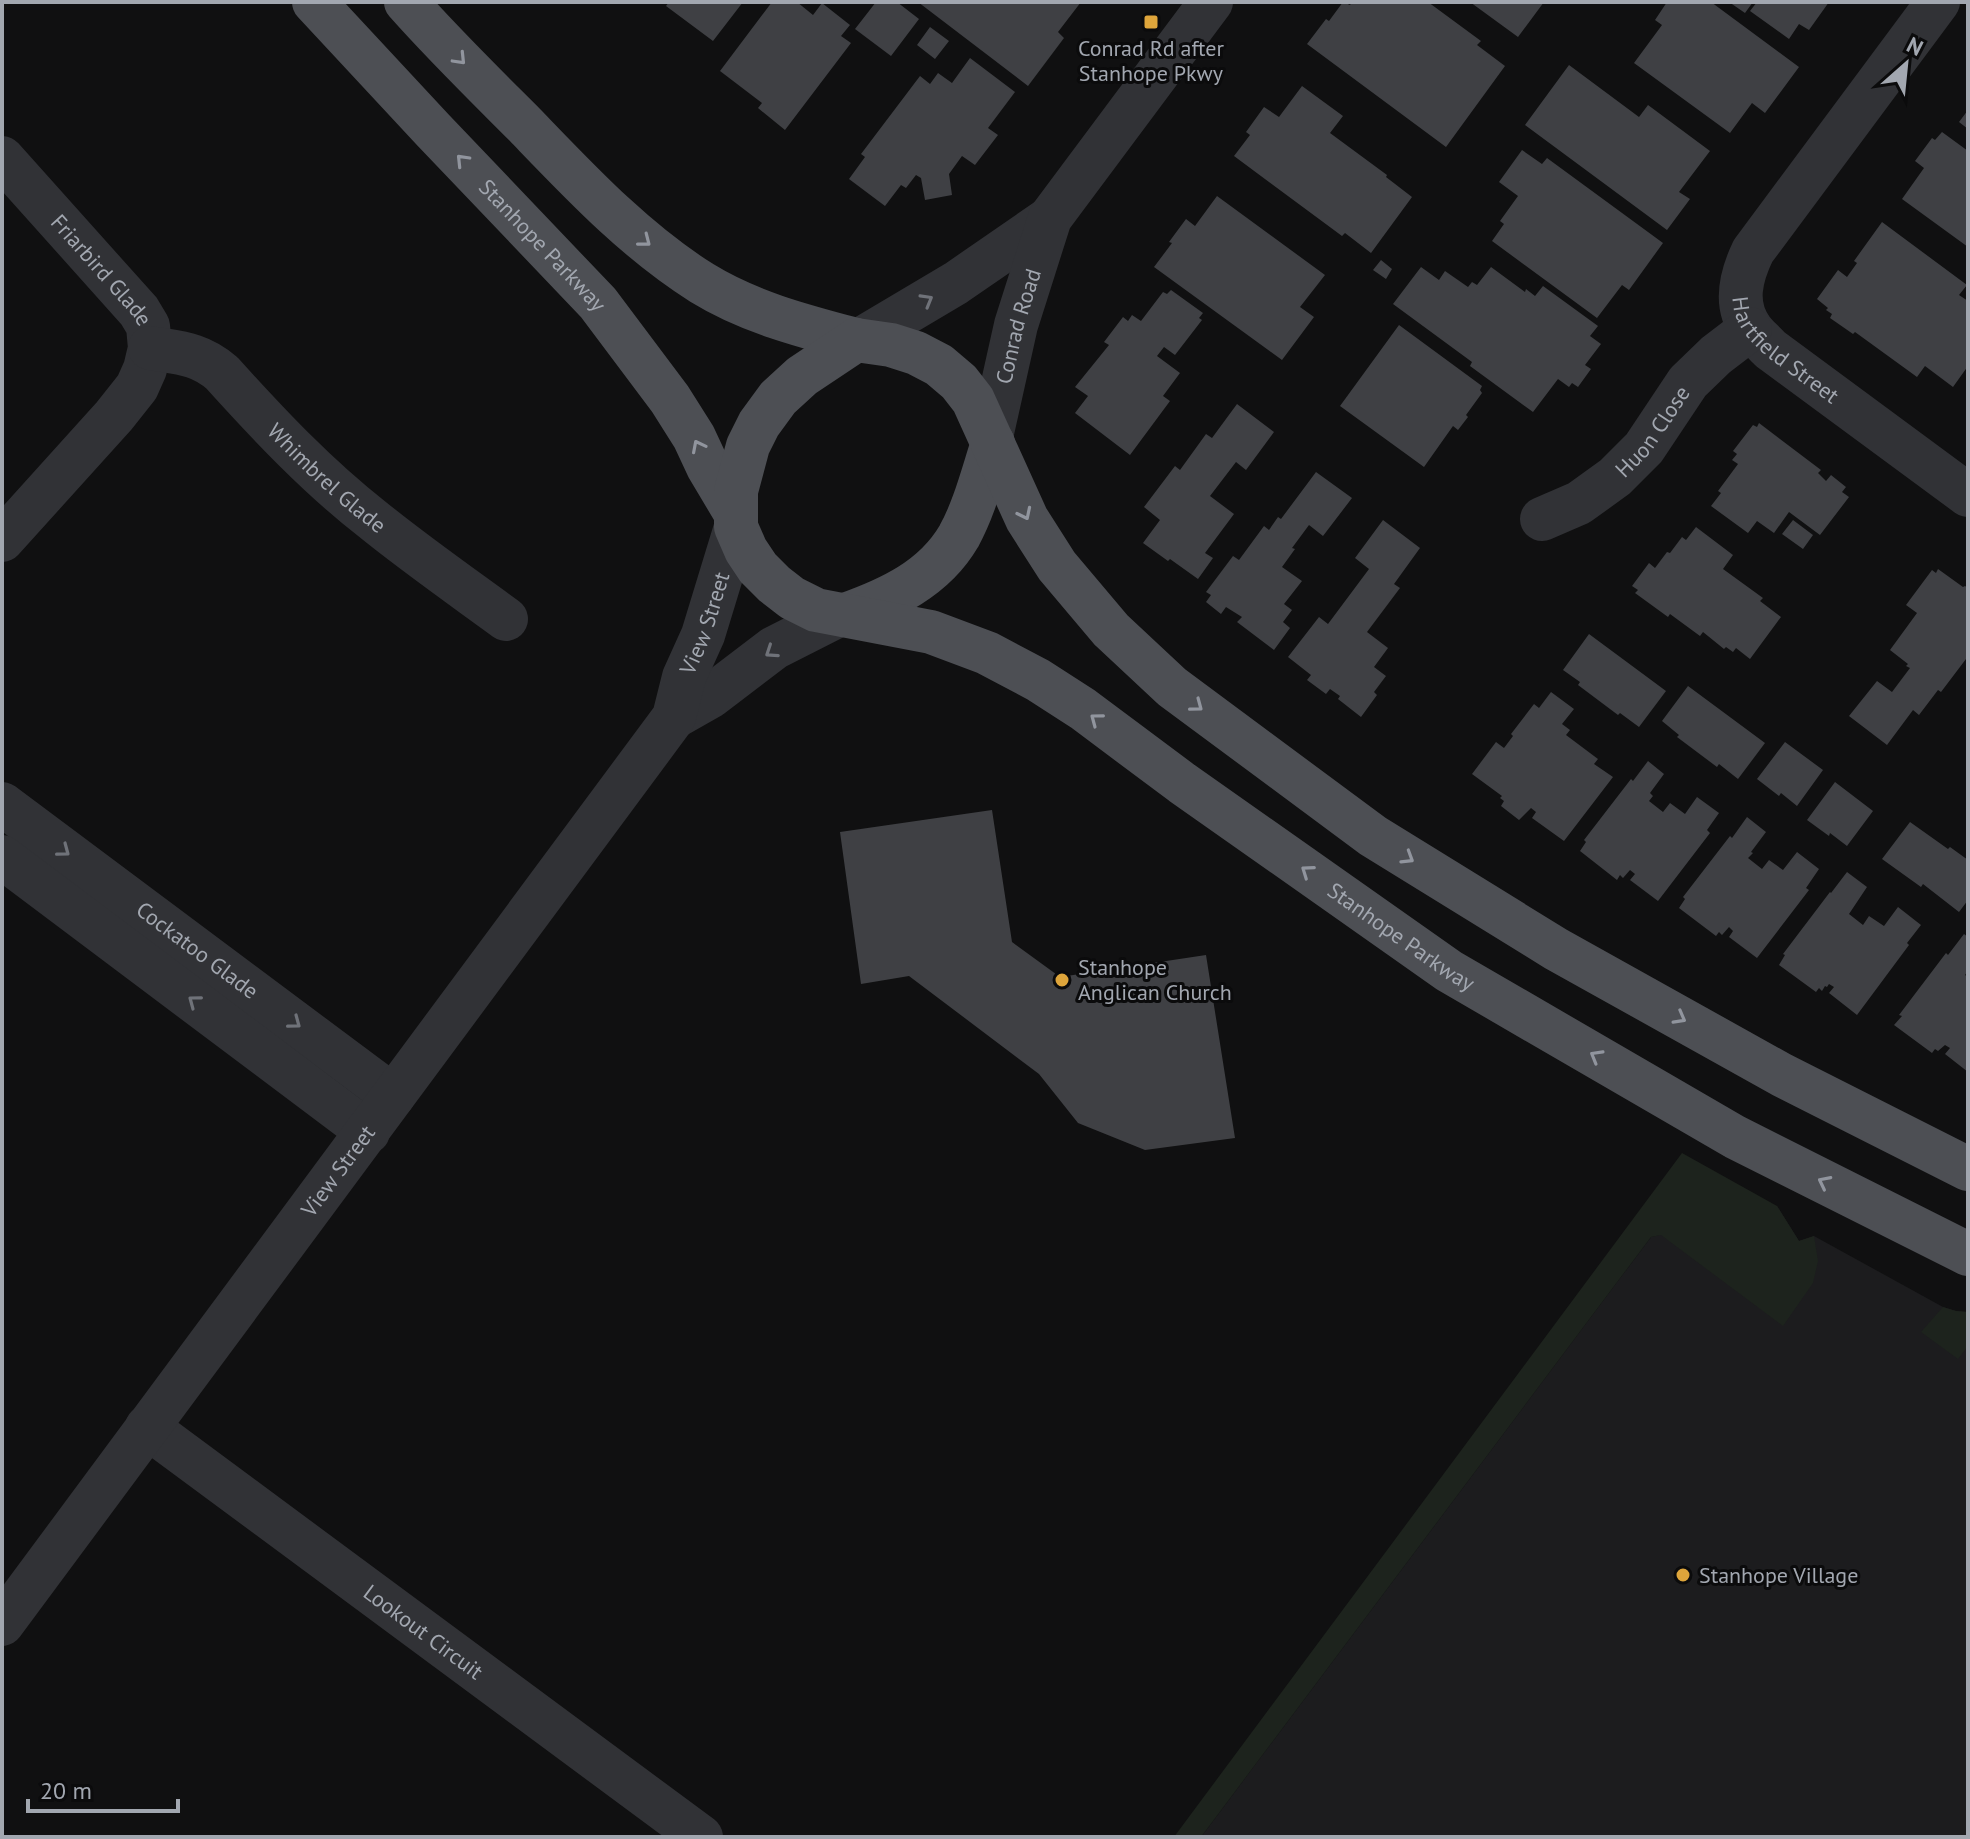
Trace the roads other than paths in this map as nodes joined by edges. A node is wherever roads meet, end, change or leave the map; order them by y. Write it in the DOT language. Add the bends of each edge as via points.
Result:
graph roads {
  1 [pos="314,2"];
  2 [pos="406,2"];
  3 [pos="1211,2"];
  4 [pos="1939,2"];
  5 [pos="2,158"];
  6 [pos="1050,218"];
  7 [pos="1750,329"];
  8 [pos="858,340"];
  9 [pos="150,348"];
  10 [pos="992,440"];
  11 [pos="1968,495"];
  12 [pos="1542,519"];
  13 [pos="736,521"];
  14 [pos="2,540"];
  15 [pos="842,615"];
  16 [pos="506,619"];
  17 [pos="674,717"];
  18 [pos="2,804"];
  19 [pos="2,857"];
  20 [pos="393,1096"];
  21 [pos="368,1132"];
  22 [pos="1968,1169"];
  23 [pos="1968,1254"];
  24 [pos="147,1427"];
  25 [pos="2,1624"];
  26 [pos="701,1837"];
  13 -- 1 [label="main road, Stanhope Parkway, one-way" via="670,399 598,303"];
  2 -- 8 [label="main road, one-way" via="640,239 737,302"];
  3 -- 6 [label="street, Conrad Road"];
  4 -- 7 [label="street, Hartfield Street" via="1753,251 1740,304"];
  5 -- 9 [label="street, Friarbird Glade" via="139,311 148,326"];
  8 -- 6 [label="street, Conrad Road, one-way" via="956,283"];
  6 -- 10 [label="street, Conrad Road" via="1016,325"];
  7 -- 11 [label="street, Hartfield Street"];
  7 -- 12 [label="street, Huon Close" via="1688,382 1644,448 1615,477 1579,503"];
  8 -- 10 [label="main road" via="891,345 939,365 973,400"];
  8 -- 13 [label="main road" via="802,376 759,424 736,491"];
  9 -- 14 [label="street, Friarbird Glade" via="137,387"];
  9 -- 16 [label="street, Whimbrel Glade" via="209,362 339,491"];
  10 -- 15 [label="main road" via="971,510 945,555 914,584 885,601"];
  10 -- 22 [label="main road, one-way" via="1027,519 1057,566 1111,630 1172,687 1373,836 1556,949 1782,1075"];
  13 -- 15 [label="main road" via="746,550 774,584 816,610"];
  13 -- 17 [label="street, View Street"];
  15 -- 17 [label="street, View Street, one-way" via="774,648"];
  23 -- 15 [label="main road, Stanhope Parkway, one-way" via="1735,1137 1449,971 1038,680 931,632"];
  17 -- 20 [label="street, View Street"];
  18 -- 20 [label="street, Cockatoo Glade, one-way"];
  21 -- 19 [label="street, Cockatoo Glade, one-way"];
  20 -- 21 [label="street, View Street"];
  21 -- 24 [label="street, View Street"];
  24 -- 25 [label="street, View Street"];
  24 -- 26 [label="street, Lookout Circuit"];
}
